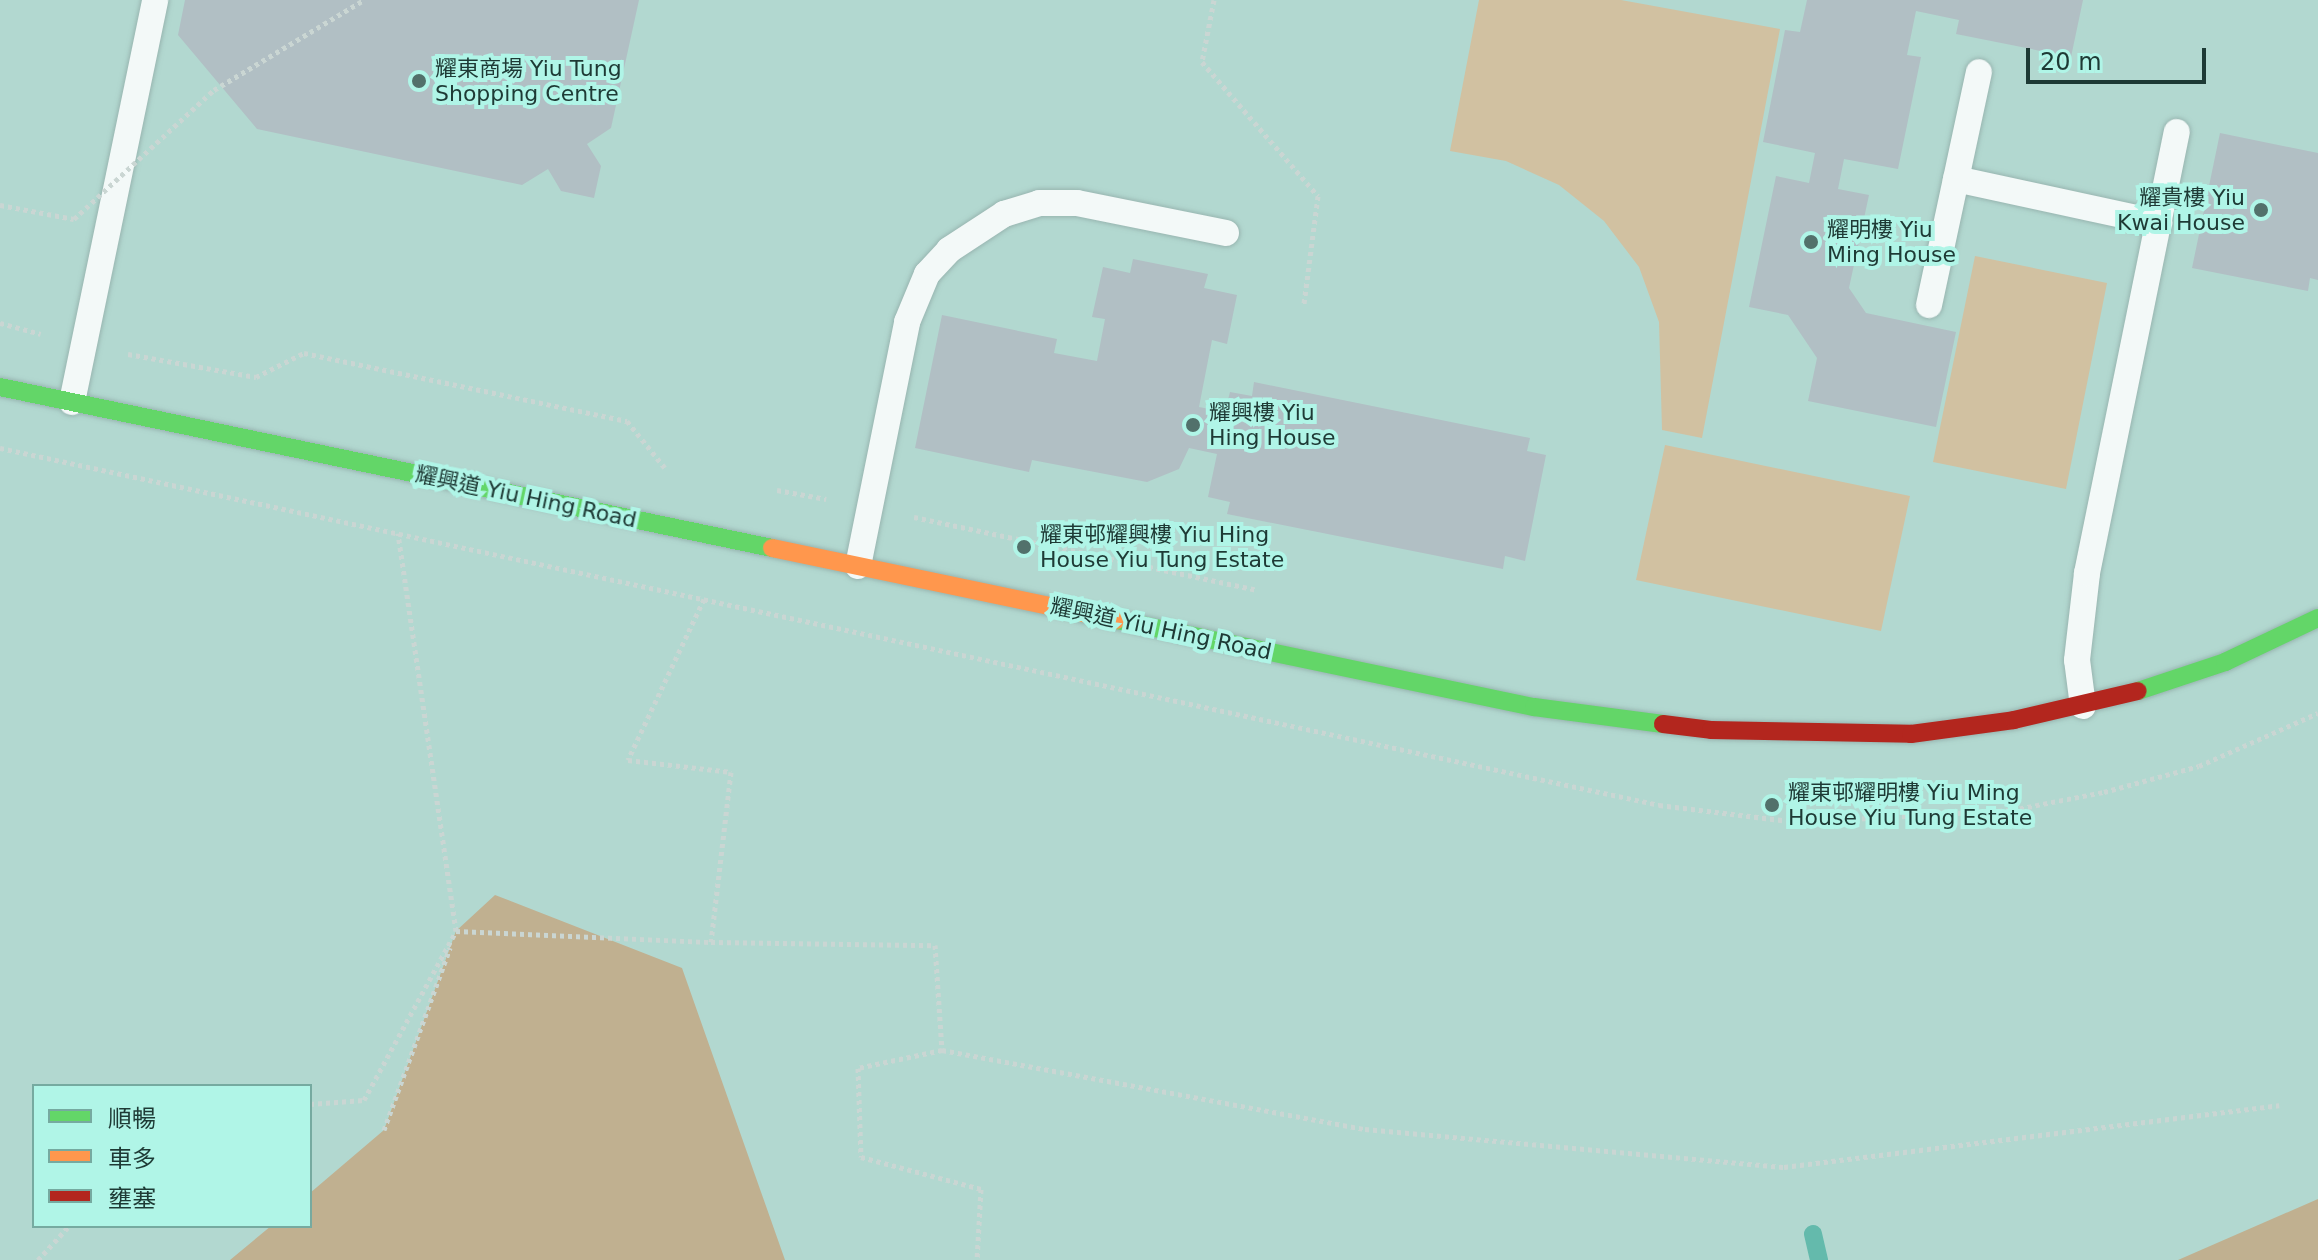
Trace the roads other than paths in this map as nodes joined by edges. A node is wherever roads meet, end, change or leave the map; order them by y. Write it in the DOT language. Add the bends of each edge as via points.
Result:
graph roads {
  1 [pos="155,0"];
  2 [pos="1979,72"];
  3 [pos="2177,132"];
  4 [pos="1956,179"];
  5 [pos="2159,223"];
  6 [pos="1226,233"];
  7 [pos="1929,305"];
  8 [pos="0,387"];
  9 [pos="72,402"];
  10 [pos="858,566"];
  11 [pos="2318,618"];
  12 [pos="2083,706"];
  1 -- 9 [label="lane"];
  2 -- 4 [label="lane"];
  3 -- 5 [label="lane"];
  4 -- 5 [label="lane"];
  4 -- 7 [label="lane"];
  5 -- 12 [label="lane" via="2087,573 2077,660"];
  6 -- 10 [label="lane" via="1077,203 1039,203 972,231 927,274 916,296"];
  8 -- 9 [label="street, 耀興道 Yiu Hing Road"];
  9 -- 10 [label="street, 耀興道 Yiu Hing Road"];
  10 -- 12 [label="street, 耀興道 Yiu Hing Road" via="1617,720 1798,735 1911,734"];
  11 -- 12 [label="street, 耀興道 Yiu Hing Road" via="2225,662"];
}
